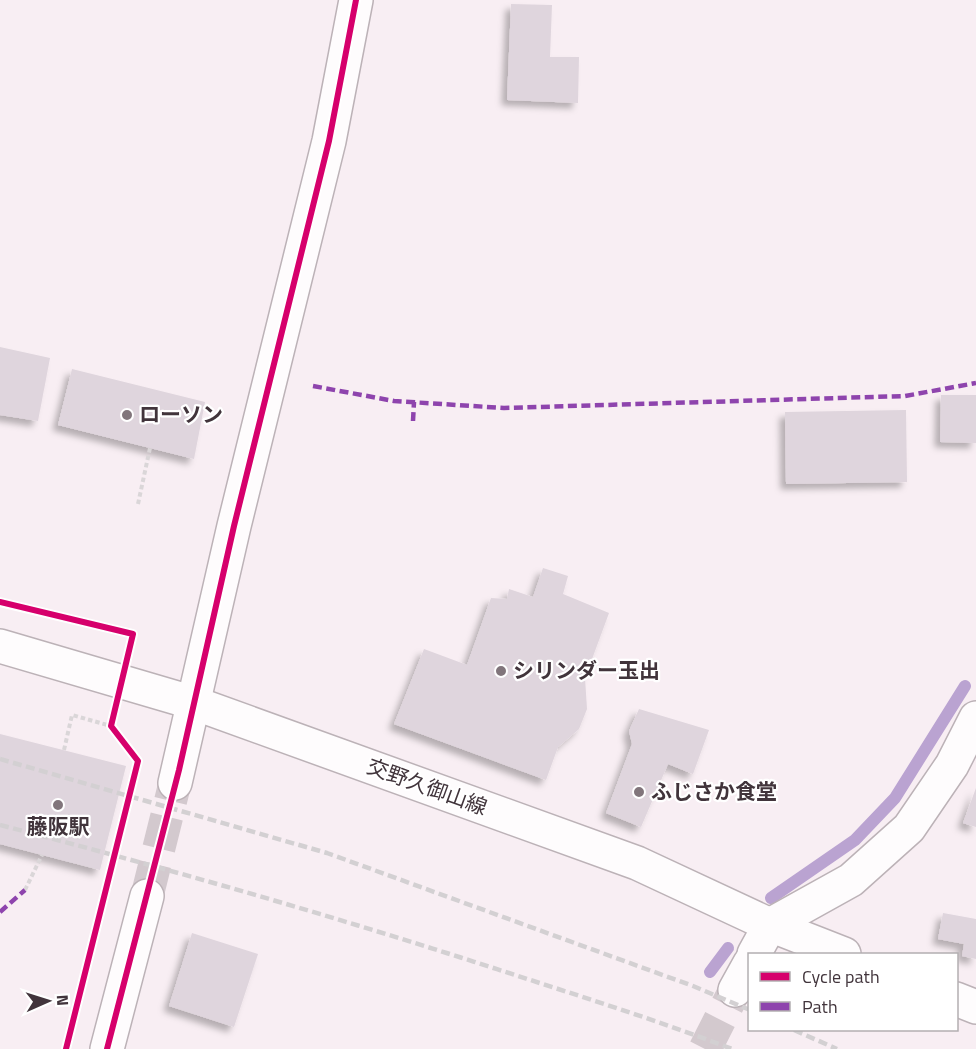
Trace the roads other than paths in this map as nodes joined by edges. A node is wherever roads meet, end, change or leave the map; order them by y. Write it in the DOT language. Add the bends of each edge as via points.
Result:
graph roads {
  1 [pos="356,0"];
  2 [pos="0,646"];
  3 [pos="194,703"];
  4 [pos="976,718"];
  5 [pos="175,783"];
  6 [pos="147,896"];
  7 [pos="770,925"];
  8 [pos="755,953"];
  9 [pos="841,953"];
  10 [pos="958,999"];
  11 [pos="976,1007"];
  12 [pos="107,1049"];
  1 -- 3 [label="street" via="329,141"];
  2 -- 3 [label="street, 交野久御山線"];
  3 -- 5 [label="street"];
  3 -- 7 [label="street, 交野久御山線" via="637,863"];
  4 -- 7 [label="street" via="952,765 909,828 851,880"];
  6 -- 12 [label="street"];
  7 -- 8 [label="street"];
  7 -- 9 [label="street, 交野久御山線"];
  10 -- 11 [label="street"];
}
